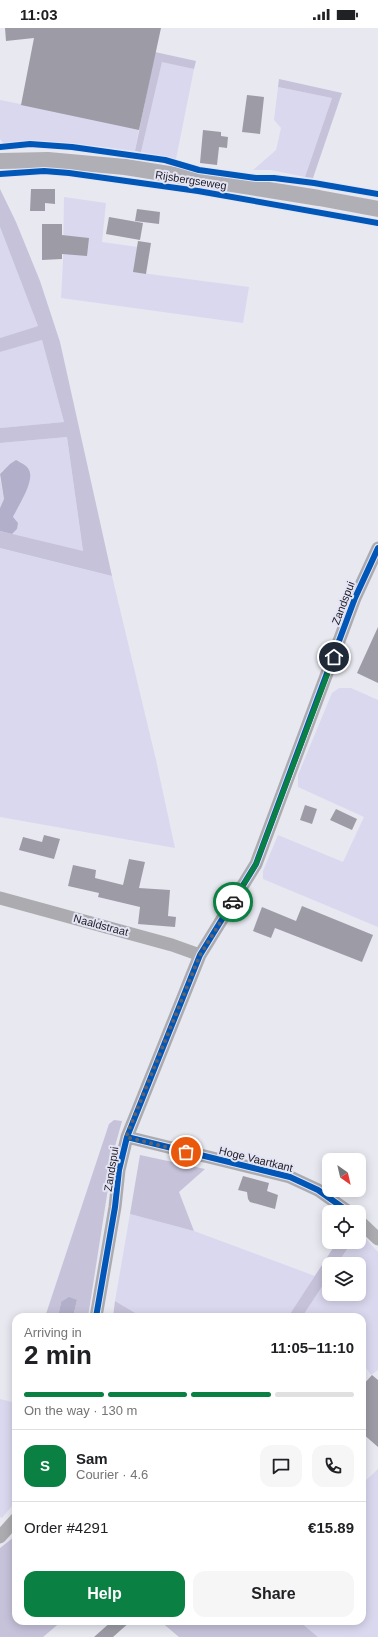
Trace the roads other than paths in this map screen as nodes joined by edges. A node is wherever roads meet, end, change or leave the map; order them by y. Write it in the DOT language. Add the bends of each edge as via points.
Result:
graph roads {
  1 [pos="0,161"];
  2 [pos="378,209"];
  3 [pos="378,548"];
  4 [pos="0,898"];
  5 [pos="200,955"];
  6 [pos="126,1137"];
  7 [pos="339,1205"];
  8 [pos="366,1228"];
  9 [pos="378,1239"];
  10 [pos="97,1313"];
  11 [pos="12,1524"];
  12 [pos="0,1537"];
  1 -- 2 [label="main road, Rijsbergseweg" via="48,160 117,166"];
  3 -- 5 [label="street, Zandspui" via="355,598 256,864"];
  4 -- 5 [label="street, Naaldstraat"];
  5 -- 6 [label="street, Zandspui"];
  6 -- 7 [label="street, Hoge Vaartkant" via="290,1177 318,1190"];
  6 -- 10 [label="street, Zandspui"];
  8 -- 9 [label="street"];
  11 -- 12 [label="street"];
}
